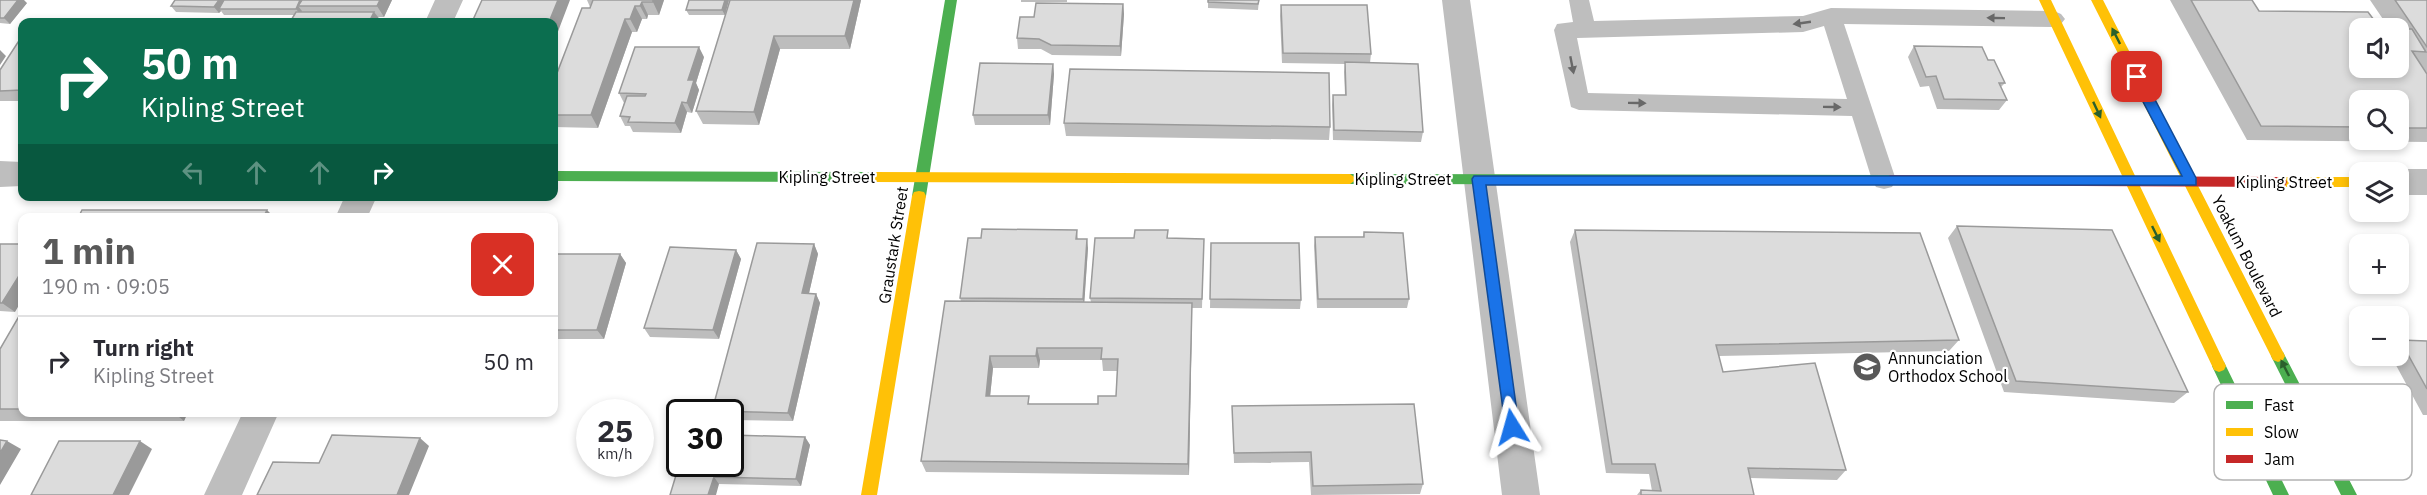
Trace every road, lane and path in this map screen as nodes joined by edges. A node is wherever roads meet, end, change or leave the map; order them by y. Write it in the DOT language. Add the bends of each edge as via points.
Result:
graph roads {
  1 [pos="449,0"];
  2 [pos="951,0"];
  3 [pos="1456,0"];
  4 [pos="1579,0"];
  5 [pos="2097,0"];
  6 [pos="1851,8"];
  7 [pos="1954,9"];
  8 [pos="2050,10"];
  9 [pos="1831,16"];
  10 [pos="441,18"];
  11 [pos="1585,29"];
  12 [pos="1861,108"];
  13 [pos="0,174"];
  14 [pos="18,174"];
  15 [pos="558,176"];
  16 [pos="921,177"];
  17 [pos="1479,179"];
  18 [pos="1884,180"];
  19 [pos="2131,181"];
  20 [pos="2191,182"];
  21 [pos="2349,182"];
  22 [pos="2409,182"];
  23 [pos="2427,182"];
  24 [pos="2228,384"];
  25 [pos="2293,384"];
  26 [pos="259,417"];
  27 [pos="2274,480"];
  28 [pos="2341,480"];
  29 [pos="223,495"];
  30 [pos="869,495"];
  31 [pos="1521,495"];
  32 [pos="2281,495"];
  33 [pos="2349,495"];
  1 -- 10 [label="street"];
  2 -- 16 [label="street, Graustark Street"];
  3 -- 17 [label="street"];
  4 -- 11 [label="lane"];
  20 -- 5 [label="street, Yoakum Boulevard, one-way"];
  6 -- 7 [label="lane"];
  6 -- 9 [label="lane"];
  8 -- 7 [label="lane, one-way"];
  8 -- 19 [label="street, one-way"];
  9 -- 11 [label="lane, one-way" via="1803,24"];
  9 -- 12 [label="lane"];
  11 -- 12 [label="lane, one-way" via="1565,30 1579,101"];
  12 -- 18 [label="lane"];
  13 -- 14 [label="street"];
  15 -- 16 [label="street, Kipling Street"];
  16 -- 17 [label="street, Kipling Street"];
  16 -- 30 [label="street, Graustark Street"];
  17 -- 18 [label="street, Kipling Street"];
  17 -- 31 [label="street"];
  18 -- 19 [label="street, Kipling Street"];
  19 -- 20 [label="street, Kipling Street"];
  19 -- 24 [label="street, one-way"];
  20 -- 21 [label="street, Kipling Street"];
  25 -- 20 [label="street, Yoakum Boulevard, one-way"];
  22 -- 23 [label="street"];
  26 -- 29 [label="street"];
  27 -- 32 [label="street, one-way"];
  33 -- 28 [label="street, Yoakum Boulevard, one-way"];
}
